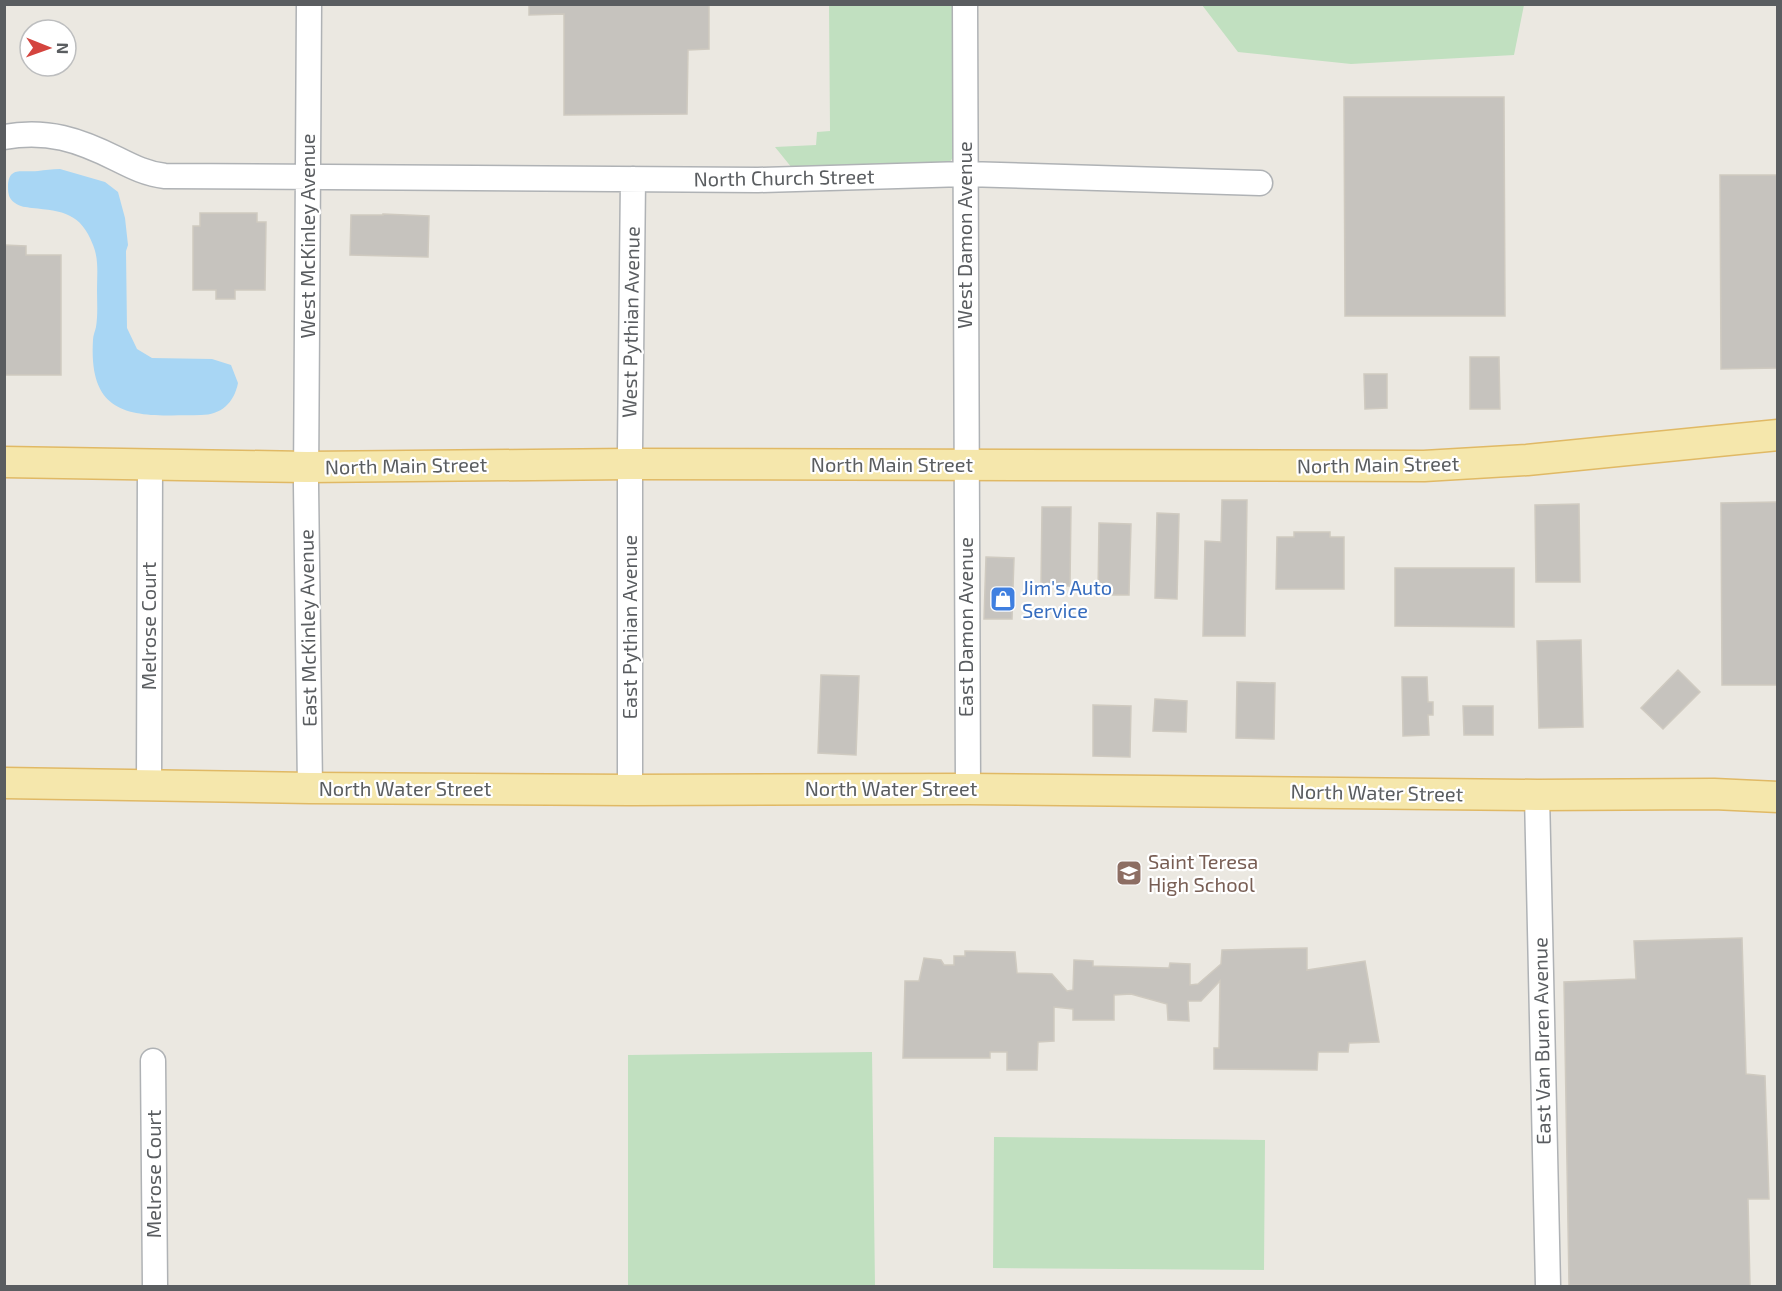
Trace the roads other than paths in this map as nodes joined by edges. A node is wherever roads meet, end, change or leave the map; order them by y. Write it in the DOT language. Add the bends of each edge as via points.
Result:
graph roads {
  1 [pos="309,4"];
  2 [pos="965,4"];
  3 [pos="4,137"];
  4 [pos="965,174"];
  5 [pos="308,176"];
  6 [pos="633,179"];
  7 [pos="1260,183"];
  8 [pos="1778,435"];
  9 [pos="4,462"];
  10 [pos="630,464"];
  11 [pos="150,465"];
  12 [pos="965,465"];
  13 [pos="307,467"];
  14 [pos="4,783"];
  15 [pos="149,786"];
  16 [pos="310,788"];
  17 [pos="968,789"];
  18 [pos="630,790"];
  19 [pos="1537,795"];
  20 [pos="1778,797"];
  21 [pos="153,1061"];
  22 [pos="155,1287"];
  23 [pos="1548,1287"];
  1 -- 5 [label="street, West McKinley Avenue"];
  2 -- 4 [label="street, West Damon Avenue"];
  3 -- 5 [label="street, North Church Street" via="68,138 153,175"];
  4 -- 6 [label="street, North Church Street"];
  4 -- 7 [label="street, North Church Street"];
  4 -- 12 [label="street, West Damon Avenue"];
  5 -- 6 [label="street, North Church Street"];
  5 -- 13 [label="street, West McKinley Avenue"];
  6 -- 10 [label="street, West Pythian Avenue"];
  8 -- 12 [label="main road, North Main Street" via="1527,460 1424,465"];
  9 -- 11 [label="main road, North Main Street"];
  10 -- 12 [label="main road, North Main Street"];
  10 -- 13 [label="main road, North Main Street"];
  10 -- 18 [label="street, East Pythian Avenue"];
  11 -- 13 [label="main road, North Main Street"];
  11 -- 15 [label="street, Melrose Court"];
  12 -- 17 [label="street, East Damon Avenue"];
  13 -- 16 [label="street, East McKinley Avenue"];
  14 -- 15 [label="main road, North Water Street"];
  15 -- 16 [label="main road, North Water Street"];
  16 -- 18 [label="main road, North Water Street"];
  17 -- 18 [label="main road, North Water Street"];
  17 -- 19 [label="main road, North Water Street"];
  19 -- 20 [label="main road, North Water Street"];
  19 -- 23 [label="street, East Van Buren Avenue"];
  21 -- 22 [label="street, Melrose Court"];
}
